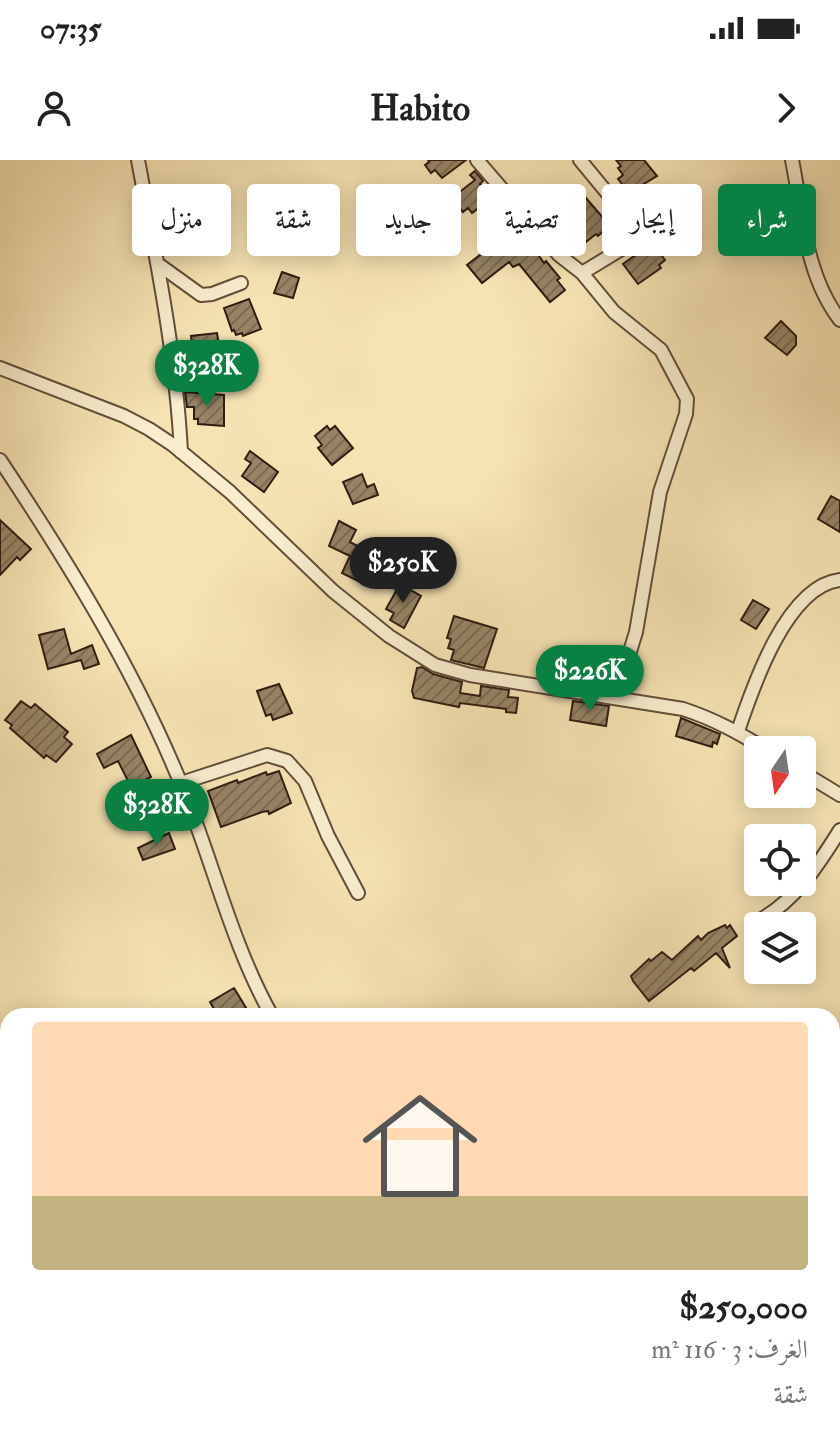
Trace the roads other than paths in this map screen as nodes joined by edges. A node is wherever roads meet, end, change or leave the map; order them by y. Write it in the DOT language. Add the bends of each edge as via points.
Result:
graph roads {
  1 [pos="138,160"];
  2 [pos="477,160"];
  3 [pos="580,160"];
  4 [pos="792,160"];
  5 [pos="158,264"];
  6 [pos="582,273"];
  7 [pos="241,283"];
  8 [pos="840,320"];
  9 [pos="0,368"];
  10 [pos="181,452"];
  11 [pos="0,460"];
  12 [pos="840,580"];
  13 [pos="616,697"];
  14 [pos="738,731"];
  15 [pos="746,736"];
  16 [pos="816,780"];
  17 [pos="181,783"];
  18 [pos="840,795"];
  19 [pos="840,830"];
  20 [pos="358,893"];
  21 [pos="774,912"];
  22 [pos="268,1008"];
  1 -- 5 [label="street"];
  2 -- 6 [label="street" via="559,255"];
  3 -- 6 [label="street" via="627,217 633,235 628,245"];
  4 -- 8 [label="street" via="815,272"];
  5 -- 7 [label="street" via="201,295"];
  5 -- 10 [label="street"];
  6 -- 13 [label="street" via="614,312 661,350 687,399 660,492 636,632"];
  9 -- 10 [label="street" via="124,416"];
  10 -- 13 [label="street" via="333,591 423,659 470,675"];
  11 -- 17 [label="street" via="121,656"];
  12 -- 14 [label="street" via="815,588 796,609 780,633"];
  13 -- 14 [label="street" via="683,709"];
  14 -- 15 [label="street"];
  16 -- 18 [label="street"];
  17 -- 20 [label="street" via="267,755 287,761 305,781"];
  17 -- 22 [label="street" via="242,956"];
  19 -- 21 [label="street" via="797,893"];
}
